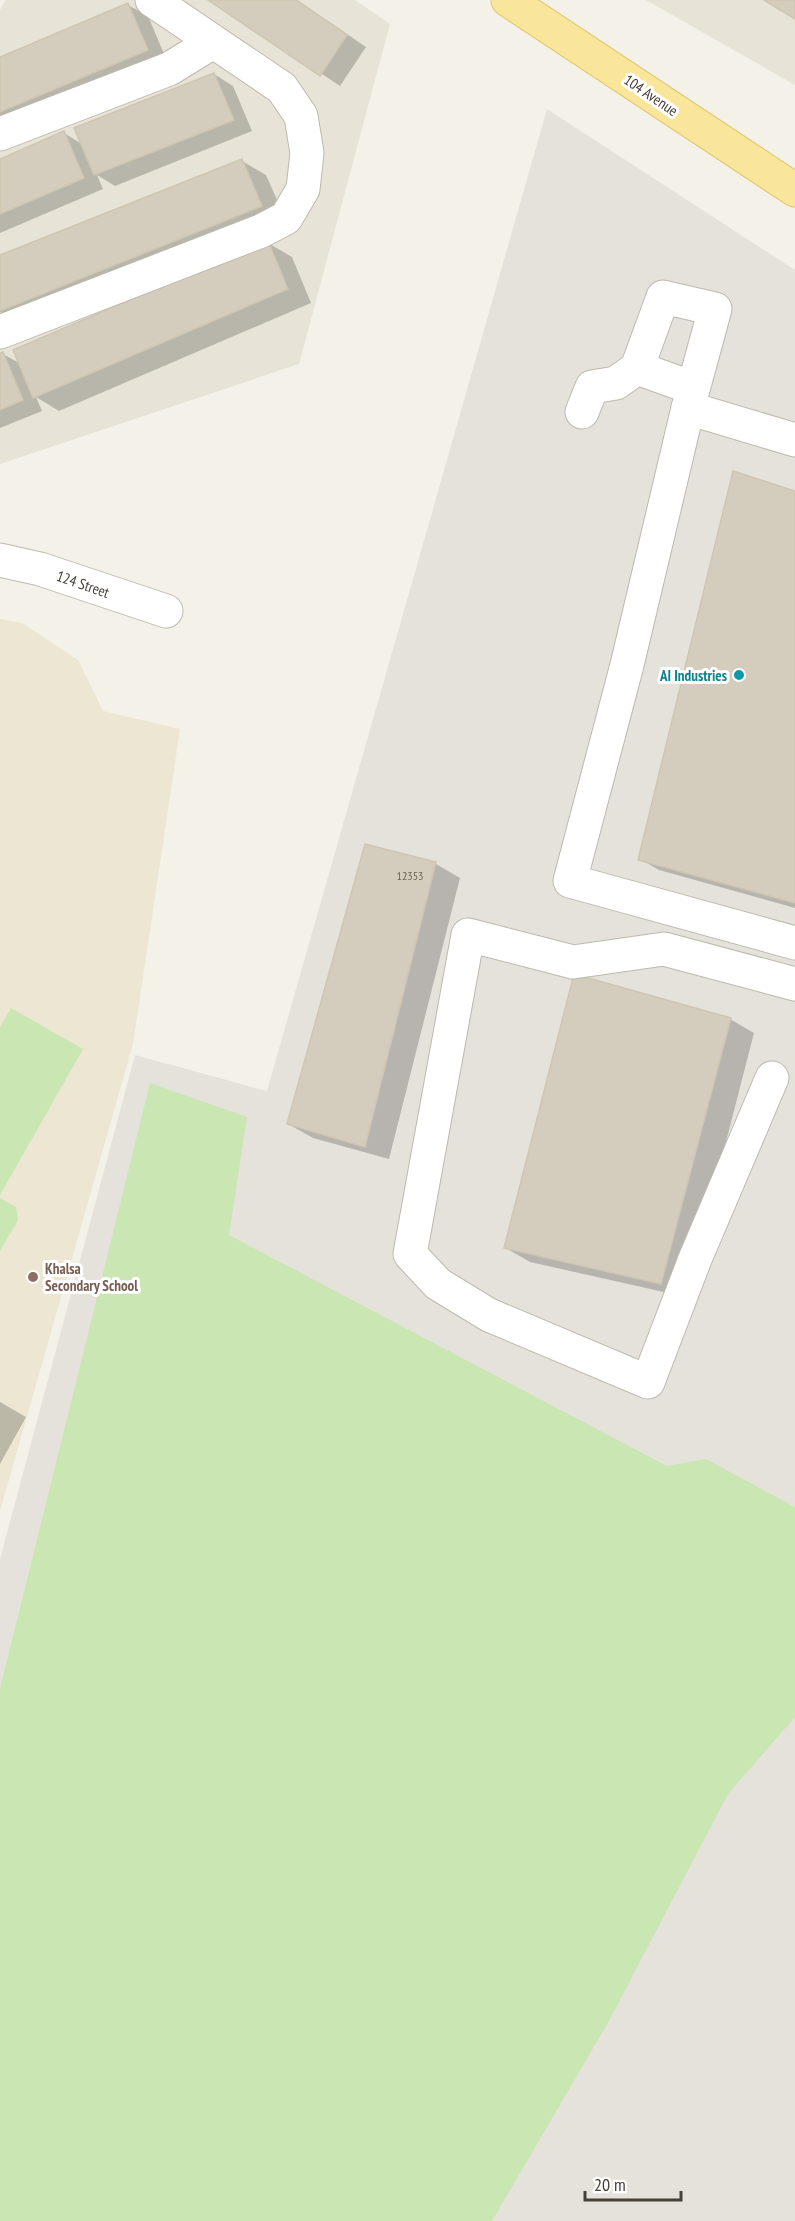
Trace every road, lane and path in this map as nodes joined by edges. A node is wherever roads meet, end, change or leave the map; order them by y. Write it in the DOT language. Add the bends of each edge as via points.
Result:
graph roads {
  1 [pos="152,0"];
  2 [pos="508,0"];
  3 [pos="213,42"];
  4 [pos="0,134"];
  5 [pos="795,190"];
  6 [pos="0,332"];
  7 [pos="637,368"];
  8 [pos="690,398"];
  9 [pos="582,412"];
  10 [pos="795,440"];
  11 [pos="0,560"];
  12 [pos="166,611"];
  13 [pos="795,943"];
  14 [pos="795,984"];
  15 [pos="772,1078"];
  1 -- 3 [label="street"];
  2 -- 5 [label="main road, 104 Avenue"];
  3 -- 4 [label="street" via="169,69"];
  3 -- 6 [label="street" via="282,88 301,116 307,153 303,189 286,218"];
  7 -- 8 [label="street"];
  7 -- 8 [label="street" via="663,297 715,309"];
  7 -- 9 [label="street" via="616,382 592,387"];
  8 -- 10 [label="street"];
  8 -- 13 [label="street" via="627,665 570,881"];
  11 -- 12 [label="street, 124 Street" via="40,569"];
  14 -- 15 [label="street" via="664,949 573,962 468,936 410,1254 438,1284 489,1315 648,1382"];
}
